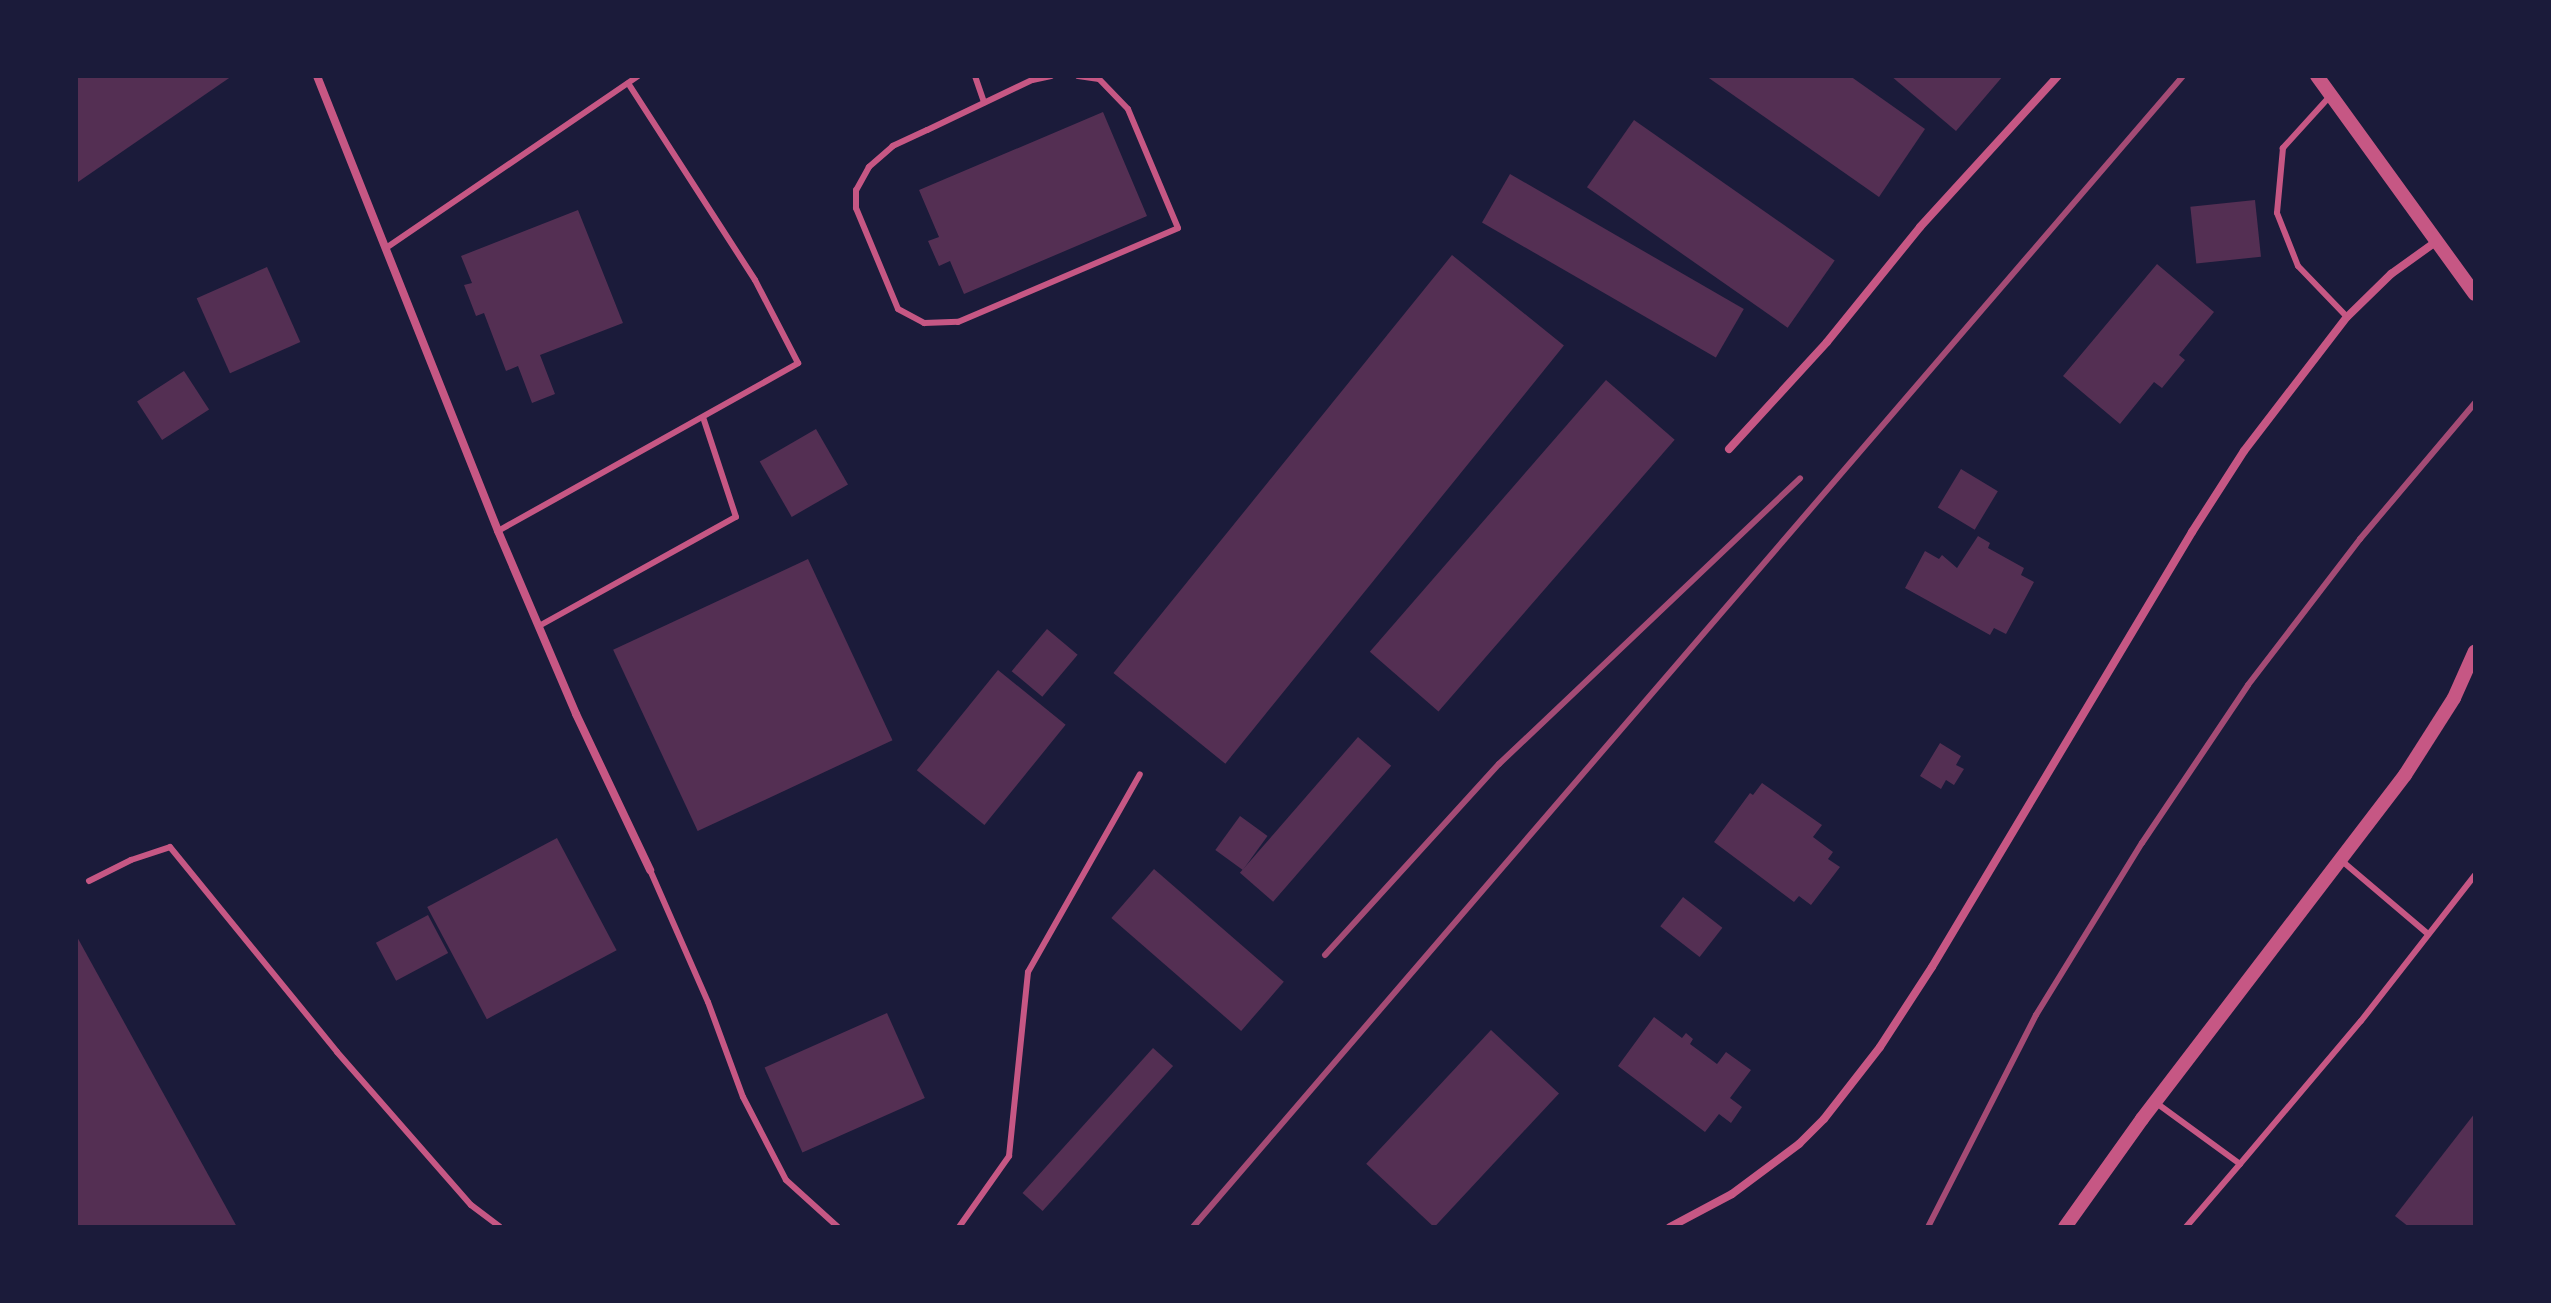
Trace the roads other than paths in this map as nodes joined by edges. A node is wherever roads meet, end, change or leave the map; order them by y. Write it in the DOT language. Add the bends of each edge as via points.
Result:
graph roads {
  1 [pos="317,76"];
  2 [pos="638,76"];
  3 [pos="975,76"];
  4 [pos="1051,76"];
  5 [pos="1078,76"];
  6 [pos="2058,76"];
  7 [pos="2317,76"];
  8 [pos="628,83"];
  9 [pos="2332,95"];
  10 [pos="984,102"];
  11 [pos="2438,241"];
  12 [pos="386,248"];
  13 [pos="2475,294"];
  14 [pos="2347,317"];
  15 [pos="703,417"];
  16 [pos="1729,449"];
  17 [pos="498,531"];
  18 [pos="539,626"];
  19 [pos="2475,651"];
  20 [pos="1140,774"];
  21 [pos="2342,861"];
  22 [pos="650,870"];
  23 [pos="2475,875"];
  24 [pos="89,881"];
  25 [pos="2428,934"];
  26 [pos="2155,1102"];
  27 [pos="2240,1164"];
  28 [pos="500,1227"];
  29 [pos="838,1227"];
  30 [pos="959,1227"];
  31 [pos="1670,1227"];
  32 [pos="2065,1227"];
  33 [pos="2186,1227"];
  1 -- 12 [label="street"];
  2 -- 8 [label="lane"];
  3 -- 10 [label="lane"];
  4 -- 10 [label="lane"];
  5 -- 10 [label="lane" via="1099,79 1128,109 1178,228 958,322 924,323 898,309 856,208 856,190 869,167 893,146"];
  6 -- 16 [label="street"];
  7 -- 9 [label="street"];
  8 -- 12 [label="lane"];
  8 -- 15 [label="lane" via="755,280 798,363"];
  9 -- 11 [label="street"];
  9 -- 14 [label="lane" via="2283,148 2277,213 2298,266"];
  11 -- 13 [label="street"];
  11 -- 14 [label="street" via="2391,274"];
  12 -- 17 [label="street"];
  14 -- 31 [label="street" via="2244,451 1880,1047 1799,1144 1732,1194"];
  15 -- 17 [label="lane"];
  15 -- 18 [label="lane" via="736,517"];
  17 -- 18 [label="street"];
  18 -- 22 [label="street"];
  19 -- 21 [label="street" via="2454,698"];
  20 -- 30 [label="lane" via="1028,972 1009,1156"];
  21 -- 25 [label="lane"];
  21 -- 26 [label="street"];
  22 -- 29 [label="lane" via="743,1097 786,1180"];
  23 -- 25 [label="lane"];
  24 -- 28 [label="lane" via="170,847 337,1052 471,1205"];
  25 -- 27 [label="lane"];
  26 -- 27 [label="lane"];
  26 -- 32 [label="street"];
  27 -- 33 [label="lane"];
}
